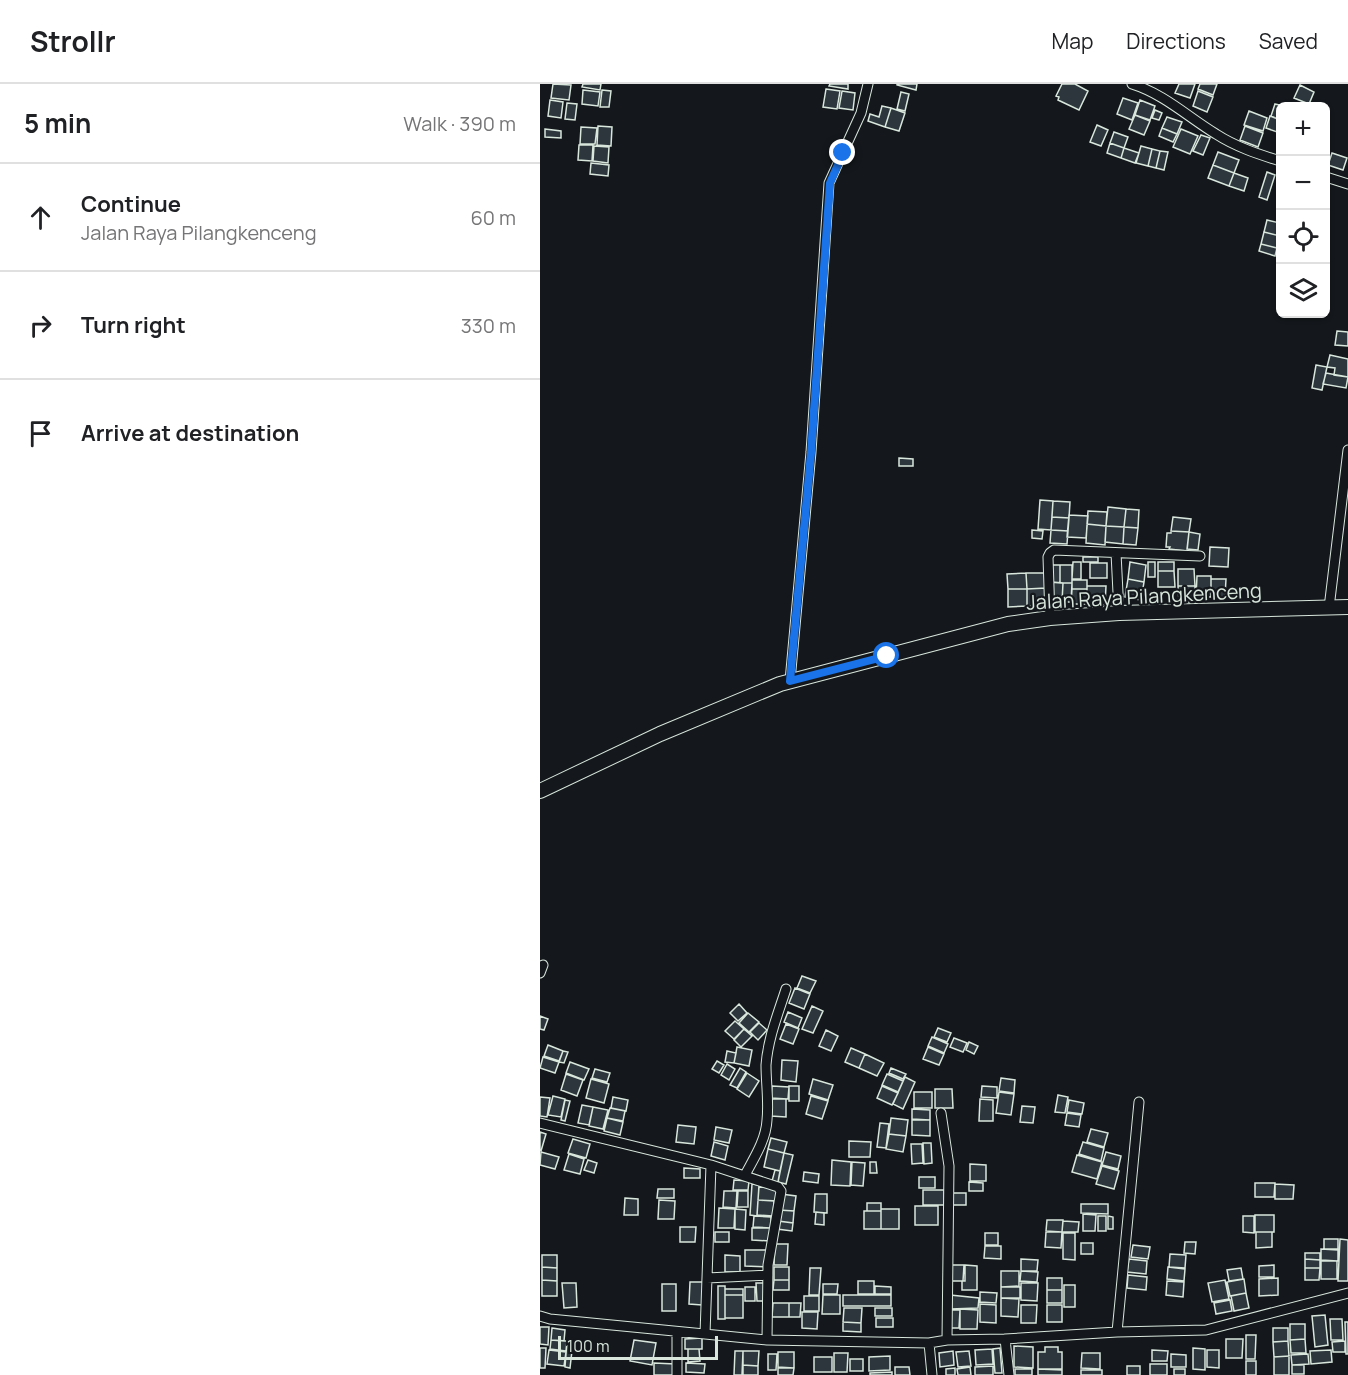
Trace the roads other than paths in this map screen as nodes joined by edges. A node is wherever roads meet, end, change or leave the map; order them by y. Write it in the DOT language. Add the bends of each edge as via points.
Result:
graph roads {
  1 [pos="868,84"];
  2 [pos="1132,84"];
  3 [pos="1276,159"];
  4 [pos="1330,178"];
  5 [pos="1348,184"];
  6 [pos="1348,450"];
  7 [pos="1116,553"];
  8 [pos="1200,556"];
  9 [pos="1348,607"];
  10 [pos="1329,608"];
  11 [pos="1119,613"];
  12 [pos="1050,618"];
  13 [pos="790,681"];
  14 [pos="540,791"];
  15 [pos="786,989"];
  16 [pos="1139,1102"];
  17 [pos="941,1113"];
  18 [pos="540,1124"];
  19 [pos="711,1165"];
  20 [pos="745,1175"];
  21 [pos="768,1275"];
  22 [pos="707,1278"];
  23 [pos="1348,1293"];
  24 [pos="540,1316"];
  25 [pos="677,1332"];
  26 [pos="1117,1332"];
  27 [pos="705,1334"];
  28 [pos="1005,1339"];
  29 [pos="767,1340"];
  30 [pos="947,1340"];
  31 [pos="929,1343"];
  32 [pos="677,1375"];
  33 [pos="932,1375"];
  34 [pos="1009,1375"];
  1 -- 13 [label="street" via="861,113 830,183"];
  2 -- 3 [label="street" via="1158,94 1229,142"];
  4 -- 5 [label="street"];
  6 -- 10 [label="street"];
  7 -- 8 [label="street"];
  7 -- 11 [label="street"];
  7 -- 12 [label="street" via="1050,553"];
  9 -- 10 [label="main road, Jalan Raya Pilangkenceng"];
  10 -- 11 [label="main road, Jalan Raya Pilangkenceng"];
  11 -- 12 [label="main road, Jalan Raya Pilangkenceng"];
  12 -- 13 [label="main road, Jalan Raya Pilangkenceng" via="1008,624"];
  13 -- 14 [label="main road, Jalan Raya Pilangkenceng" via="660,734"];
  15 -- 20 [label="street" via="768,1049 768,1120 762,1144"];
  16 -- 26 [label="street"];
  17 -- 30 [label="street" via="949,1166"];
  18 -- 19 [label="street"];
  19 -- 20 [label="street"];
  19 -- 22 [label="street"];
  20 -- 21 [label="street" via="781,1191"];
  21 -- 22 [label="street"];
  21 -- 29 [label="street"];
  22 -- 27 [label="street"];
  23 -- 26 [label="street" via="1206,1330"];
  24 -- 25 [label="street"];
  25 -- 27 [label="street"];
  25 -- 32 [label="street"];
  26 -- 28 [label="street"];
  27 -- 29 [label="street"];
  28 -- 30 [label="street"];
  28 -- 34 [label="street"];
  29 -- 31 [label="street"];
  30 -- 31 [label="street"];
  31 -- 33 [label="street"];
}
